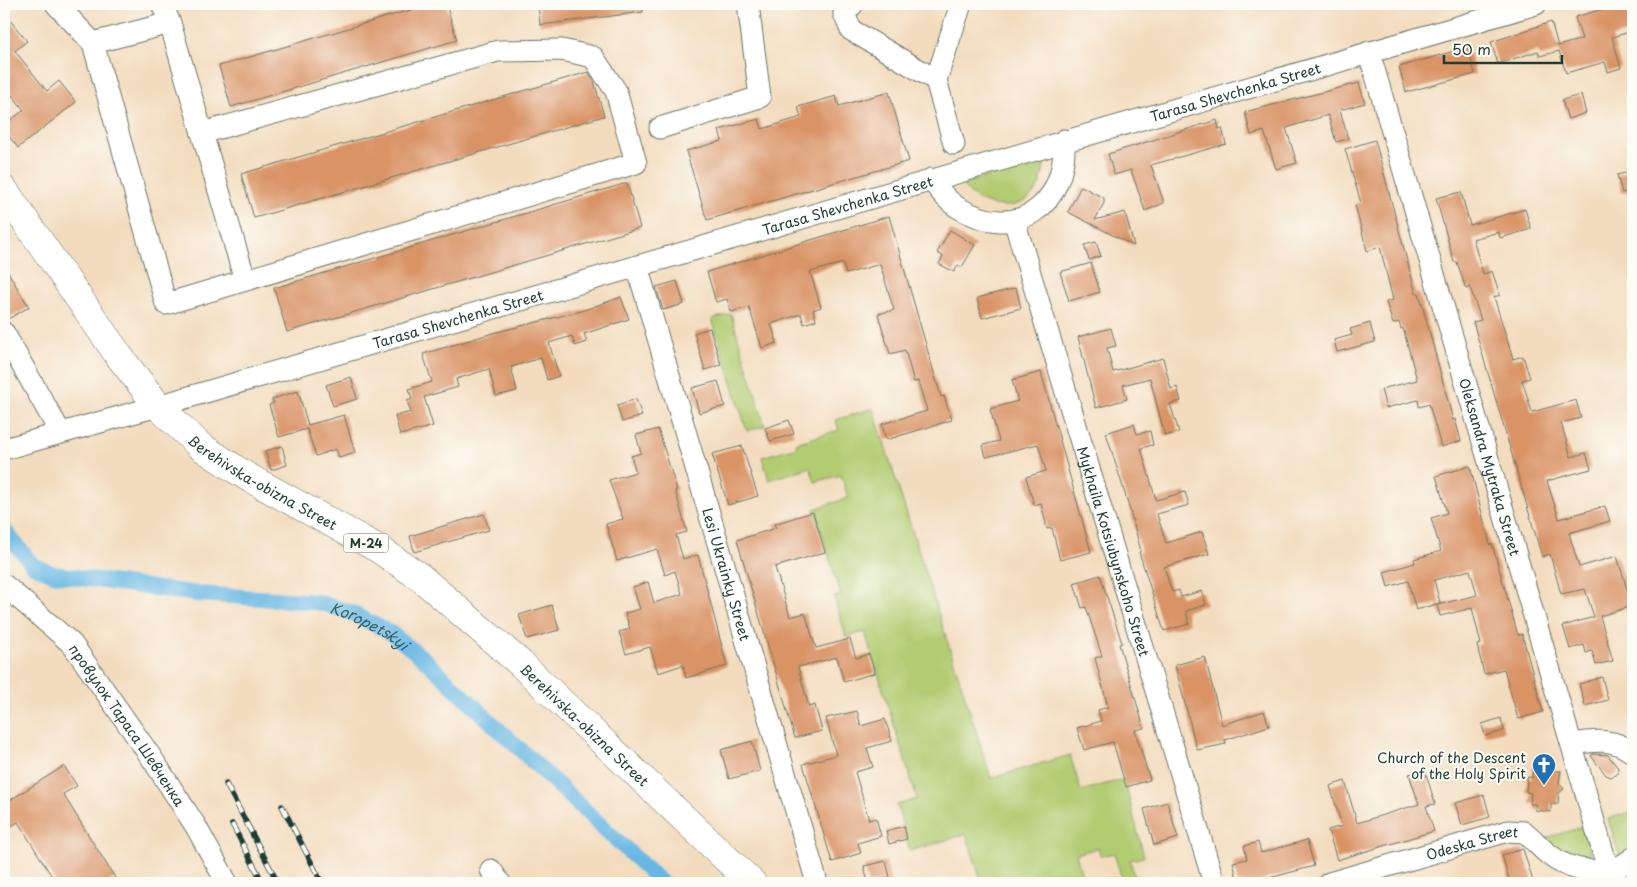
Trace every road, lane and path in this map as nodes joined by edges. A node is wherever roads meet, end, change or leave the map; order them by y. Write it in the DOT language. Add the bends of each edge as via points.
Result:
graph roads {
  1 [pos="56,4"];
  2 [pos="162,4"];
  3 [pos="748,4"];
  4 [pos="853,4"];
  5 [pos="961,4"];
  6 [pos="1536,4"];
  7 [pos="170,23"];
  8 [pos="93,43"];
  9 [pos="1369,52"];
  10 [pos="936,80"];
  11 [pos="660,128"];
  12 [pos="202,133"];
  13 [pos="1064,140"];
  14 [pos="954,144"];
  15 [pos="931,179"];
  16 [pos="4,190"];
  17 [pos="1014,220"];
  18 [pos="637,266"];
  19 [pos="246,280"];
  20 [pos="4,333"];
  21 [pos="158,406"];
  22 [pos="60,432"];
  23 [pos="4,449"];
  24 [pos="4,585"];
  25 [pos="1572,744"];
  26 [pos="1633,754"];
  27 [pos="1633,858"];
  28 [pos="1610,877"];
  29 [pos="227,883"];
  30 [pos="752,883"];
  31 [pos="817,883"];
  32 [pos="1214,883"];
  33 [pos="1329,883"];
  1 -- 8 [label="street"];
  2 -- 7 [label="street"];
  3 -- 11 [label="street" via="760,98"];
  4 -- 10 [label="street" via="844,14 851,30"];
  5 -- 10 [label="street"];
  6 -- 9 [label="street, Tarasa Shevchenka Street"];
  7 -- 8 [label="street"];
  7 -- 12 [label="street"];
  8 -- 19 [label="street" via="166,304"];
  9 -- 13 [label="street, Tarasa Shevchenka Street"];
  9 -- 25 [label="street, Oleksandra Mytraka Street"];
  10 -- 14 [label="street"];
  12 -- 19 [label="street"];
  12 -- 19 [label="street" via="498,51 562,50 593,57 616,92 636,163"];
  13 -- 15 [label="street, Tarasa Shevchenka Street"];
  13 -- 17 [label="street" via="1065,158 1054,193 1045,204"];
  15 -- 17 [label="street" via="955,206 973,215 991,221"];
  15 -- 18 [label="street, Tarasa Shevchenka Street"];
  16 -- 21 [label="highway, Berehivska-obizna Street / М-24" via="80,302"];
  17 -- 32 [label="street, Mykhaila Kotsiubynskoho Street"];
  18 -- 21 [label="street, Tarasa Shevchenka Street"];
  18 -- 31 [label="street, Lesi Ukrainky Street"];
  20 -- 22 [label="street"];
  21 -- 22 [label="street, Tarasa Shevchenka Street"];
  21 -- 30 [label="highway, Berehivska-obizna Street / М-24" via="200,446 246,476 377,548 420,577 521,664"];
  22 -- 23 [label="street, Tarasa Shevchenka Street"];
  24 -- 29 [label="street, провулок Тараса Шевченка" via="72,644 151,757 195,825"];
  25 -- 26 [label="street" via="1594,740 1611,742"];
  25 -- 28 [label="street, Oleksandra Mytraka Street"];
  27 -- 28 [label="street, Odeska Street"];
  28 -- 33 [label="street, Odeska Street" via="1558,862 1531,837 1518,830"];
}
